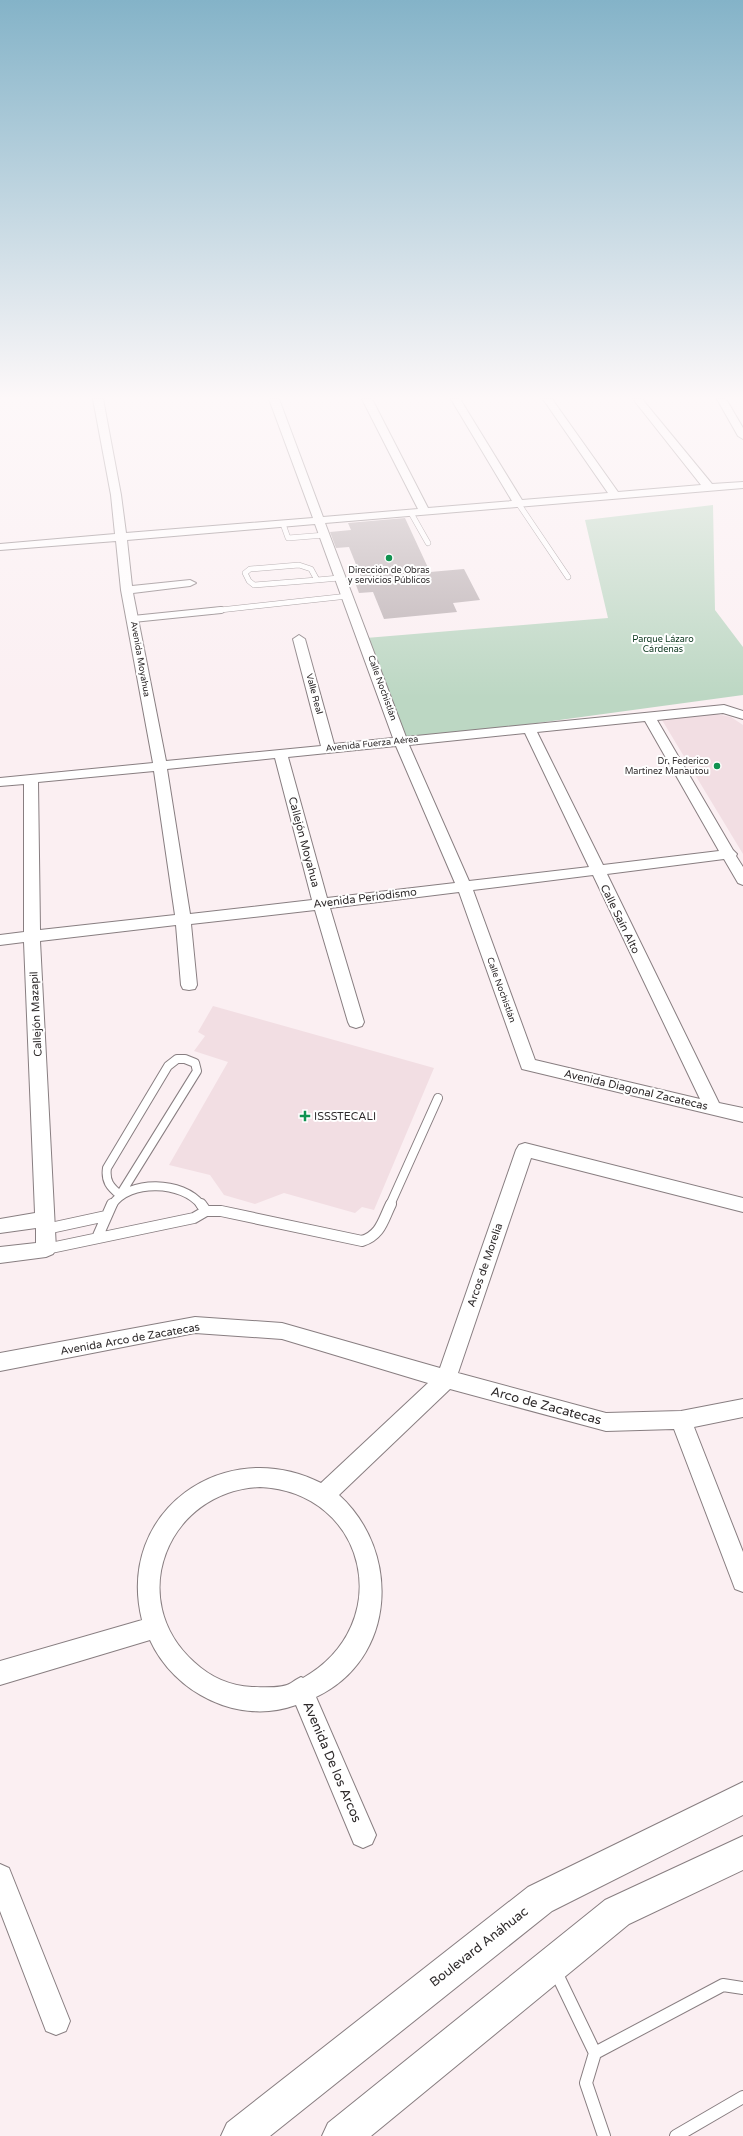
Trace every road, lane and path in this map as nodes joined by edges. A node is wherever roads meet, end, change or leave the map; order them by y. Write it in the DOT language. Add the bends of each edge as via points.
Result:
graph roads {
  1 [pos="115,499"];
  2 [pos="312,499"];
  3 [pos="418,499"];
  4 [pos="515,499"];
  5 [pos="570,499"];
  6 [pos="518,503"];
  7 [pos="424,511"];
  8 [pos="411,512"];
  9 [pos="320,520"];
  10 [pos="283,524"];
  11 [pos="325,535"];
  12 [pos="122,538"];
  13 [pos="428,543"];
  14 [pos="0,547"];
  15 [pos="568,577"];
  16 [pos="339,578"];
  17 [pos="317,580"];
  18 [pos="128,590"];
  19 [pos="192,596"];
  20 [pos="348,596"];
  21 [pos="133,619"];
  22 [pos="299,639"];
  23 [pos="743,715"];
  24 [pos="649,717"];
  25 [pos="529,728"];
  26 [pos="401,740"];
  27 [pos="329,749"];
  28 [pos="281,754"];
  29 [pos="160,766"];
  30 [pos="31,779"];
  31 [pos="0,782"];
  32 [pos="730,854"];
  33 [pos="596,870"];
  34 [pos="743,880"];
  35 [pos="464,886"];
  36 [pos="321,904"];
  37 [pos="182,919"];
  38 [pos="32,936"];
  39 [pos="0,940"];
  40 [pos="189,985"];
  41 [pos="356,1022"];
  42 [pos="528,1065"];
  43 [pos="438,1098"];
  44 [pos="713,1108"];
  45 [pos="743,1115"];
  46 [pos="120,1195"];
  47 [pos="743,1206"];
  48 [pos="206,1211"];
  49 [pos="106,1216"];
  50 [pos="45,1224"];
  51 [pos="0,1226"];
  52 [pos="97,1238"];
  53 [pos="46,1249"];
  54 [pos="0,1255"];
  55 [pos="0,1362"];
  56 [pos="446,1379"];
  57 [pos="743,1408"];
  58 [pos="681,1420"];
  59 [pos="325,1494"];
  60 [pos="743,1581"];
  61 [pos="152,1628"];
  62 [pos="0,1673"];
  63 [pos="301,1690"];
  64 [pos="743,1798"];
  65 [pos="363,1835"];
  66 [pos="743,1853"];
  67 [pos="0,1877"];
  68 [pos="552,1965"];
  69 [pos="743,1988"];
  70 [pos="56,2021"];
  71 [pos="594,2053"];
  72 [pos="743,2097"];
  73 [pos="240,2136"];
  74 [pos="341,2136"];
  75 [pos="604,2136"];
  76 [pos="676,2136"];
  1 -- 12 [label="street, Avenida Moyahua"];
  2 -- 9 [label="street, Calle Nochistlán"];
  3 -- 7 [label="street"];
  4 -- 6 [label="street"];
  5 -- 6 [label="street"];
  6 -- 7 [label="street"];
  6 -- 15 [label="lane"];
  7 -- 8 [label="street"];
  8 -- 9 [label="street"];
  8 -- 13 [label="lane"];
  9 -- 10 [label="street"];
  9 -- 11 [label="street, Calle Nochistlán"];
  10 -- 11 [label="lane" via="288,538"];
  10 -- 12 [label="street"];
  11 -- 16 [label="street, Calle Nochistlán"];
  12 -- 14 [label="street"];
  12 -- 18 [label="street, Avenida Moyahua"];
  16 -- 17 [label="lane"];
  16 -- 20 [label="street, Calle Nochistlán"];
  17 -- 17 [label="lane" via="254,585 245,573 250,569 299,565 312,570"];
  18 -- 19 [label="street" via="189,579"];
  18 -- 21 [label="street, Avenida Moyahua"];
  20 -- 21 [label="lane"];
  20 -- 26 [label="street, Calle Nochistlán"];
  21 -- 29 [label="street, Avenida Moyahua"];
  22 -- 27 [label="street, Valle Real"];
  23 -- 24 [label="street, Avenida Fuerza Aérea" via="724,709"];
  24 -- 25 [label="street, Avenida Fuerza Aérea"];
  24 -- 32 [label="street"];
  25 -- 26 [label="street, Avenida Fuerza Aérea"];
  25 -- 33 [label="street, Calle Saín Alto"];
  26 -- 27 [label="street, Avenida Fuerza Aérea"];
  26 -- 35 [label="street, Calle Nochistlán"];
  27 -- 28 [label="street, Avenida Fuerza Aérea"];
  28 -- 29 [label="street, Avenida Fuerza Aérea"];
  28 -- 36 [label="street, Callejón Moyahua"];
  29 -- 30 [label="street, Avenida Fuerza Aérea"];
  29 -- 37 [label="street, Avenida Moyahua"];
  30 -- 31 [label="street, Avenida Fuerza Aérea"];
  30 -- 38 [label="street, Callejón Mazapil"];
  32 -- 33 [label="street, Avenida Periodismo"];
  32 -- 34 [label="street"];
  33 -- 35 [label="street, Avenida Periodismo"];
  33 -- 44 [label="street, Calle Saín Alto"];
  35 -- 36 [label="street, Avenida Periodismo"];
  35 -- 42 [label="street, Calle Nochistlán"];
  36 -- 37 [label="street, Avenida Periodismo"];
  36 -- 41 [label="street, Callejón Moyahua"];
  37 -- 38 [label="street, Avenida Periodismo"];
  37 -- 40 [label="street, Avenida Moyahua"];
  38 -- 39 [label="street, Avenida Periodismo"];
  38 -- 50 [label="street, Callejón Mazapil"];
  42 -- 44 [label="street, Avenida Diagonal Zacatecas"];
  43 -- 48 [label="lane" via="379,1230 372,1238 362,1241 242,1214"];
  44 -- 45 [label="street, Avenida Diagonal Zacatecas"];
  46 -- 46 [label="lane" via="197,1072 195,1063 177,1059 168,1066 107,1168 105,1177 110,1187"];
  46 -- 48 [label="lane" via="143,1188 164,1187 192,1195"];
  46 -- 49 [label="lane"];
  47 -- 56 [label="street, Arcos de Morelia" via="525,1150"];
  48 -- 52 [label="lane" via="194,1218"];
  49 -- 50 [label="lane"];
  49 -- 52 [label="lane"];
  50 -- 51 [label="street"];
  50 -- 53 [label="street, Callejón Mazapil"];
  52 -- 53 [label="lane"];
  53 -- 54 [label="street"];
  55 -- 56 [label="street, Avenida Arco de Zacatecas" via="195,1326 282,1331"];
  56 -- 58 [label="street, Arco de Zacatecas" via="606,1422"];
  56 -- 59 [label="street"];
  57 -- 58 [label="street, Arco de Zacatecas"];
  58 -- 60 [label="street"];
  59 -- 61 [label="street" via="294,1481 260,1478 226,1485 194,1502 169,1527 152,1558 146,1593"];
  59 -- 63 [label="street" via="350,1516 367,1544 374,1576 371,1610 357,1643 332,1670"];
  61 -- 62 [label="street"];
  61 -- 63 [label="street" via="168,1658 189,1677 227,1695 264,1698"];
  63 -- 65 [label="street, Avenida De los Arcos"];
  64 -- 73 [label="main road, Boulevard Anáhuac" via="540,1899"];
  66 -- 68 [label="main road" via="617,1912"];
  67 -- 70 [label="street"];
  68 -- 71 [label="lane"];
  68 -- 74 [label="main road"];
  69 -- 71 [label="lane" via="723,1985"];
  71 -- 75 [label="lane" via="586,2083"];
  72 -- 76 [label="lane"];
}
